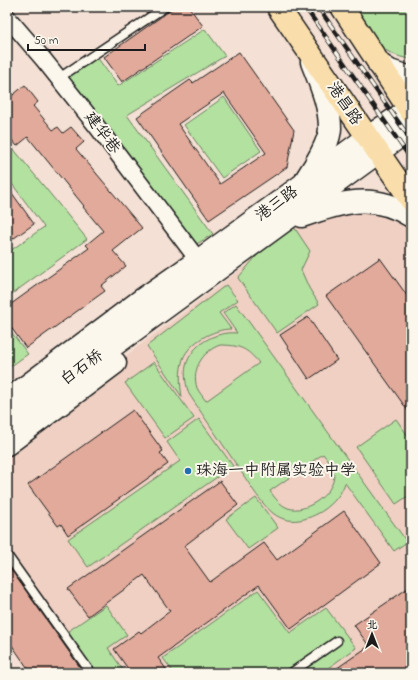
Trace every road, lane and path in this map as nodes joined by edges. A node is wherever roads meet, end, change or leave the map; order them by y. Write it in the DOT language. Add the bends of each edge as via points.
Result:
graph roads {
  1 [pos="165,7"];
  2 [pos="278,7"];
  3 [pos="342,7"];
  4 [pos="7,17"];
  5 [pos="309,52"];
  6 [pos="379,64"];
  7 [pos="59,78"];
  8 [pos="411,78"];
  9 [pos="410,114"];
  10 [pos="372,145"];
  11 [pos="301,186"];
  12 [pos="411,200"];
  13 [pos="411,216"];
  14 [pos="273,218"];
  15 [pos="192,252"];
  16 [pos="150,306"];
  17 [pos="7,387"];
  18 [pos="7,401"];
  19 [pos="7,423"];
  20 [pos="7,444"];
  21 [pos="7,555"];
  22 [pos="337,641"];
  23 [pos="90,673"];
  24 [pos="290,673"];
  1 -- 7 [label="lane"];
  2 -- 5 [label="main road, 港昌路"];
  3 -- 6 [label="main road"];
  4 -- 7 [label="street, 建华巷"];
  5 -- 10 [label="main road, 港昌路"];
  5 -- 11 [label="main road" via="327,104 330,129 316,164"];
  6 -- 8 [label="main road" via="390,71"];
  6 -- 9 [label="main road"];
  7 -- 15 [label="street, 建华巷"];
  9 -- 10 [label="main road, 港三路"];
  10 -- 11 [label="main road, 港三路"];
  10 -- 12 [label="main road, 港昌路"];
  10 -- 14 [label="main road"];
  11 -- 14 [label="main road, 港三路"];
  13 -- 14 [label="main road" via="383,203 355,201"];
  14 -- 15 [label="main road"];
  14 -- 16 [label="main road"];
  14 -- 20 [label="main road" via="248,264"];
  15 -- 17 [label="main road" via="172,263"];
  16 -- 18 [label="main road, 白石桥"];
  16 -- 19 [label="main road, 白石桥"];
  21 -- 23 [label="lane"];
  22 -- 24 [label="lane"];
}
